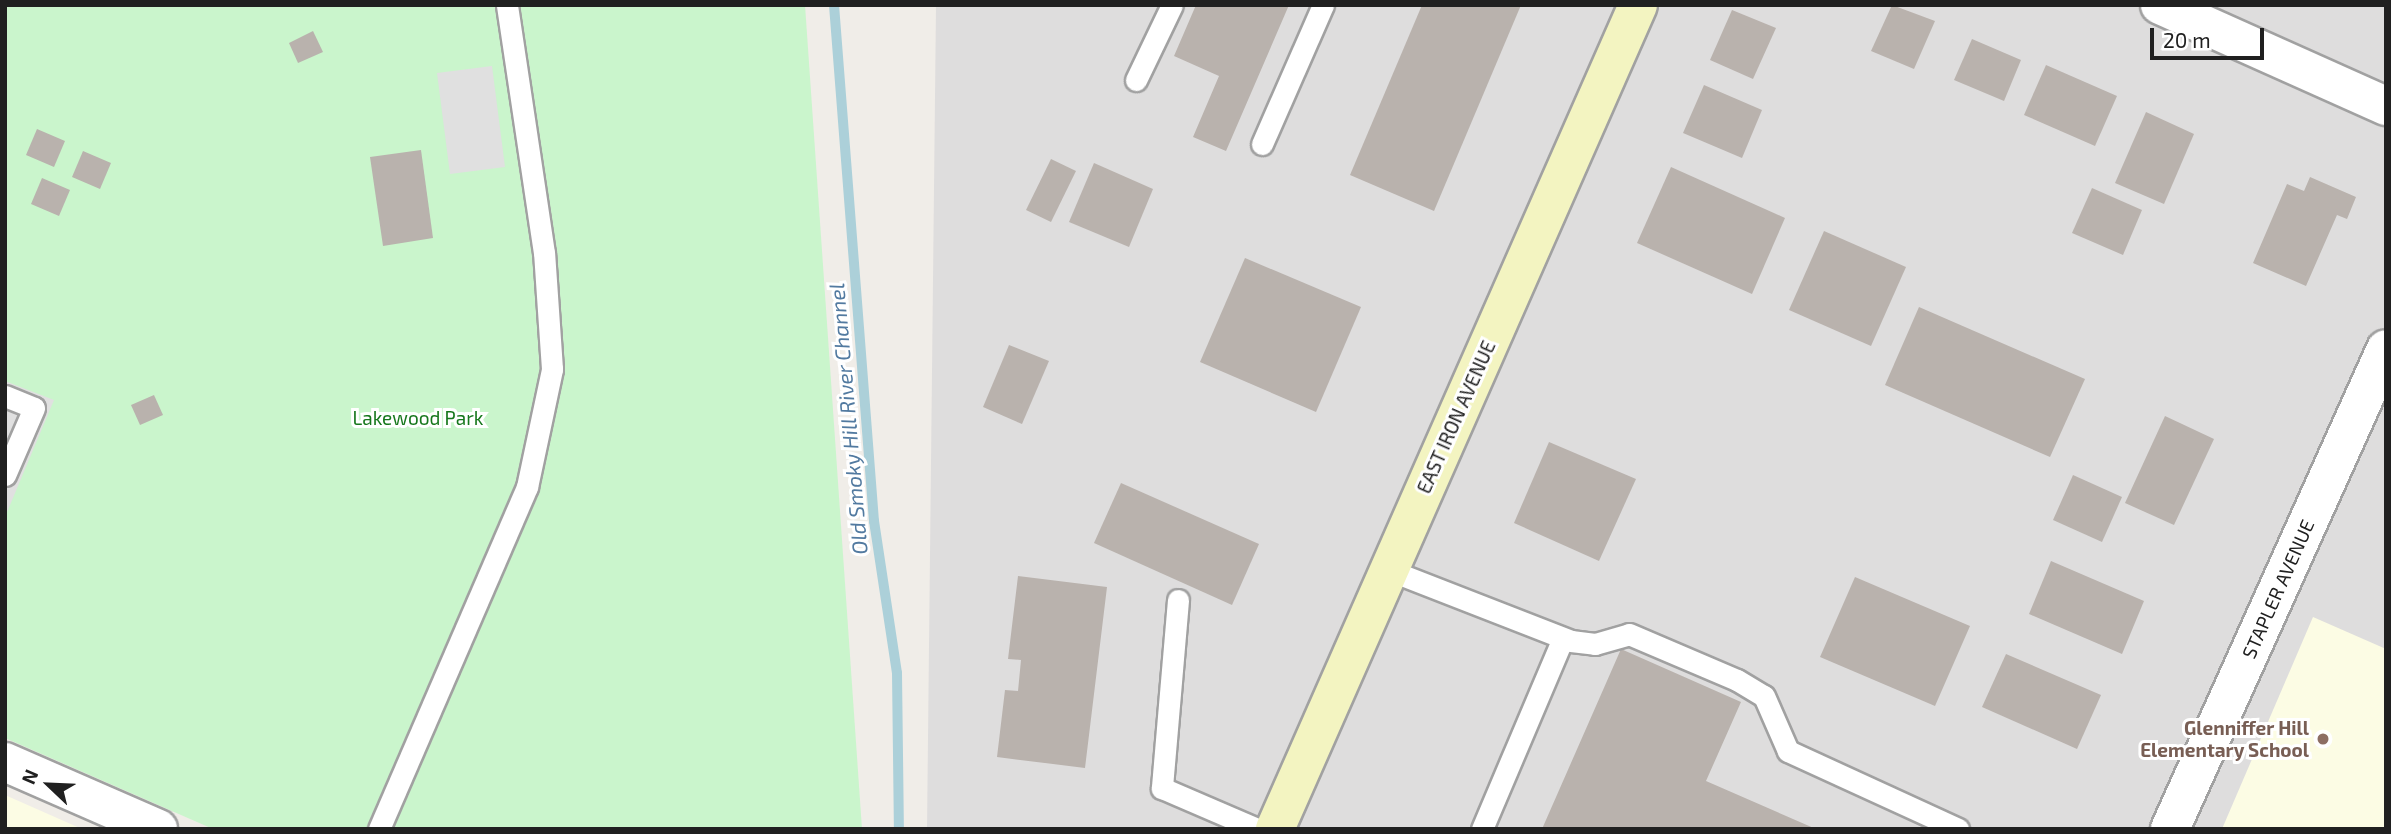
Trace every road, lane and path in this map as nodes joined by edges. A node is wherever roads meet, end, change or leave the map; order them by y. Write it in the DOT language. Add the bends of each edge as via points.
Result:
graph roads {
  1 [pos="507,5"];
  2 [pos="1172,5"];
  3 [pos="1323,5"];
  4 [pos="1638,5"];
  5 [pos="2160,5"];
  6 [pos="1136,80"];
  7 [pos="2386,106"];
  8 [pos="1262,144"];
  9 [pos="2386,349"];
  10 [pos="5,396"];
  11 [pos="5,475"];
  12 [pos="1389,570"];
  13 [pos="1178,600"];
  14 [pos="1563,638"];
  15 [pos="5,762"];
  16 [pos="158,829"];
  17 [pos="379,829"];
  18 [pos="1256,829"];
  19 [pos="1275,829"];
  20 [pos="1482,829"];
  21 [pos="1958,829"];
  22 [pos="2170,829"];
  1 -- 17 [label="lane" via="544,253 552,369 527,487"];
  2 -- 6 [label="lane"];
  3 -- 8 [label="lane"];
  4 -- 12 [label="street, EAST IRON AVENUE"];
  5 -- 7 [label="street"];
  9 -- 22 [label="street, STAPLER AVENUE"];
  10 -- 11 [label="lane" via="34,408"];
  12 -- 14 [label="lane"];
  12 -- 19 [label="street, EAST IRON AVENUE"];
  13 -- 18 [label="lane" via="1161,788"];
  14 -- 20 [label="lane"];
  14 -- 21 [label="lane" via="1595,644 1629,634 1737,680 1764,696 1788,751"];
  15 -- 16 [label="street"];
}
